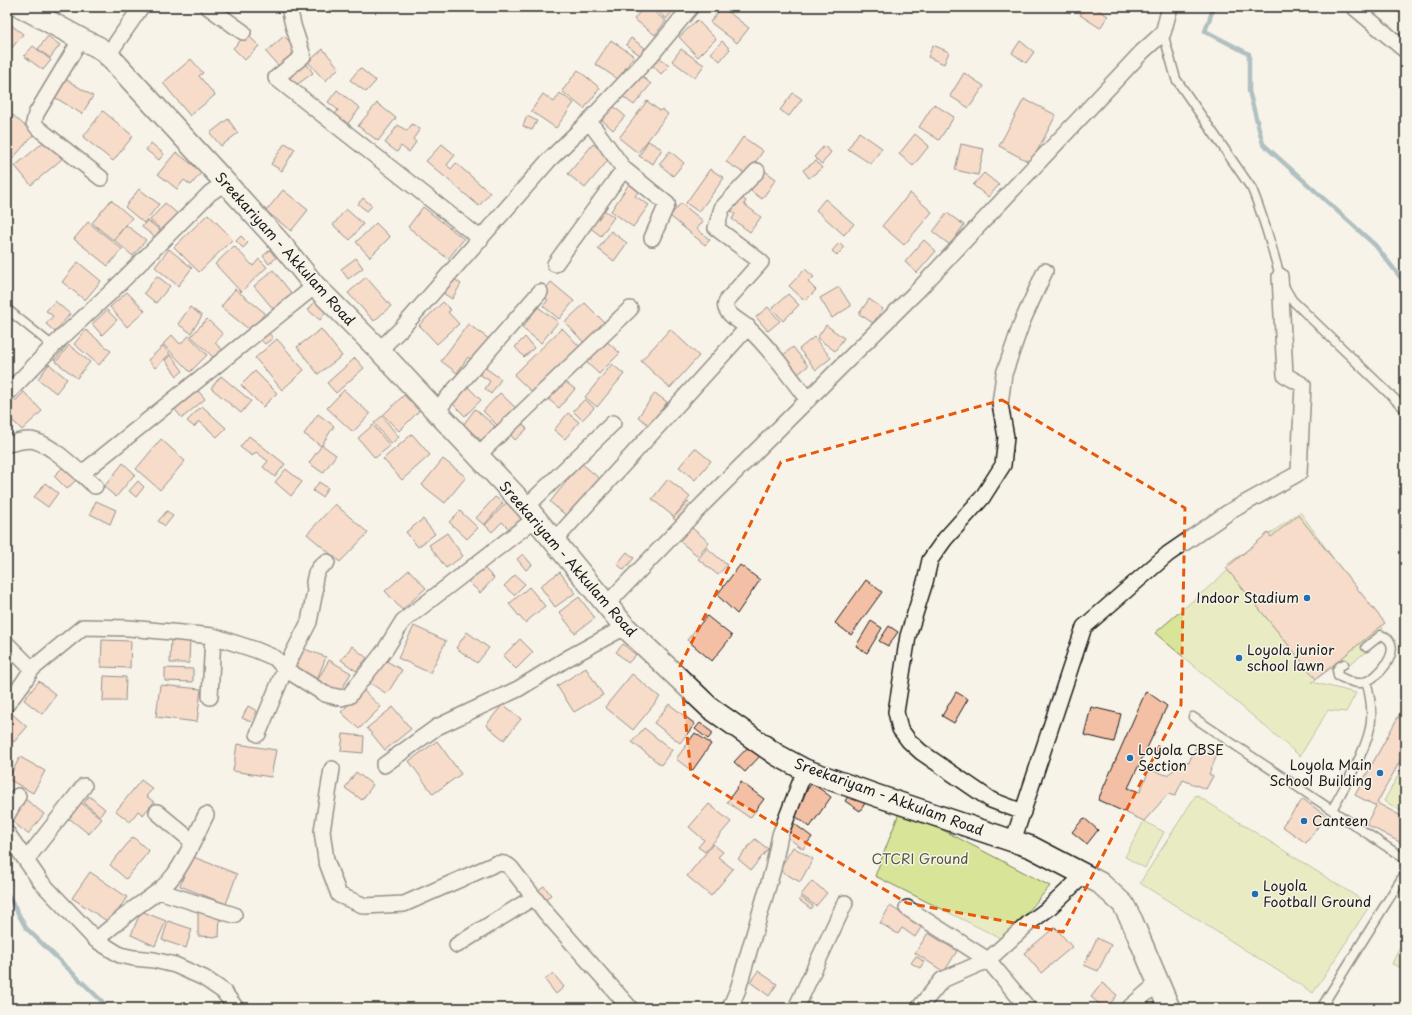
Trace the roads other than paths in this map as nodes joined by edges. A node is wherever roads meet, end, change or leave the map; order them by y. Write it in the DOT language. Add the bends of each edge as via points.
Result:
graph roads {
  1 [pos="22,7"];
  2 [pos="141,7"];
  3 [pos="208,7"];
  4 [pos="289,7"];
  5 [pos="691,7"];
  6 [pos="1170,7"];
  7 [pos="1354,7"];
  8 [pos="243,32"];
  9 [pos="1163,33"];
  10 [pos="82,39"];
  11 [pos="1405,50"];
  12 [pos="108,55"];
  13 [pos="589,121"];
  14 [pos="624,169"];
  15 [pos="757,171"];
  16 [pos="101,178"];
  17 [pos="226,182"];
  18 [pos="652,238"];
  19 [pos="481,239"];
  20 [pos="555,264"];
  21 [pos="1045,271"];
  22 [pos="1280,276"];
  23 [pos="315,286"];
  24 [pos="540,292"];
  25 [pos="7,309"];
  26 [pos="630,309"];
  27 [pos="748,327"];
  28 [pos="53,346"];
  29 [pos="379,350"];
  30 [pos="7,394"];
  31 [pos="808,400"];
  32 [pos="1405,409"];
  33 [pos="436,411"];
  34 [pos="612,423"];
  35 [pos="7,444"];
  36 [pos="477,456"];
  37 [pos="81,474"];
  38 [pos="95,486"];
  39 [pos="530,513"];
  40 [pos="554,541"];
  41 [pos="328,562"];
  42 [pos="606,604"];
  43 [pos="625,627"];
  44 [pos="213,636"];
  45 [pos="7,644"];
  46 [pos="1366,647"];
  47 [pos="1344,664"];
  48 [pos="32,669"];
  49 [pos="285,669"];
  50 [pos="1366,681"];
  51 [pos="210,697"];
  52 [pos="7,704"];
  53 [pos="1193,717"];
  54 [pos="258,734"];
  55 [pos="384,765"];
  56 [pos="332,770"];
  57 [pos="805,770"];
  58 [pos="84,786"];
  59 [pos="18,796"];
  60 [pos="1332,810"];
  61 [pos="157,812"];
  62 [pos="1023,812"];
  63 [pos="7,815"];
  64 [pos="206,815"];
  65 [pos="7,833"];
  66 [pos="1013,841"];
  67 [pos="193,842"];
  68 [pos="1405,859"];
  69 [pos="26,860"];
  70 [pos="1405,873"];
  71 [pos="1084,874"];
  72 [pos="159,891"];
  73 [pos="534,897"];
  74 [pos="845,903"];
  75 [pos="907,908"];
  76 [pos="234,915"];
  77 [pos="96,940"];
  78 [pos="457,945"];
  79 [pos="988,960"];
  80 [pos="1158,983"];
  81 [pos="236,1008"];
  82 [pos="630,1008"];
  83 [pos="730,1008"];
  84 [pos="796,1008"];
  85 [pos="919,1008"];
  86 [pos="1028,1008"];
  87 [pos="1130,1008"];
  88 [pos="1169,1008"];
  89 [pos="1321,1008"];
  1 -- 10 [label="main road, Sreekariyam - Akkulam Road"];
  2 -- 12 [label="street"];
  3 -- 8 [label="street"];
  4 -- 19 [label="street" via="303,56 276,78"];
  5 -- 13 [label="street" via="652,54"];
  6 -- 9 [label="street"];
  7 -- 11 [label="street"];
  9 -- 22 [label="lane" via="1176,79 1252,189"];
  9 -- 31 [label="street" via="1142,52 920,288"];
  10 -- 12 [label="main road, Sreekariyam - Akkulam Road"];
  10 -- 16 [label="street" via="36,114 34,123"];
  12 -- 17 [label="main road, Sreekariyam - Akkulam Road"];
  13 -- 14 [label="street"];
  13 -- 19 [label="street" via="549,160"];
  14 -- 18 [label="street" via="667,204"];
  14 -- 20 [label="street"];
  15 -- 27 [label="street" via="722,208 716,228 761,262 725,304 729,313"];
  17 -- 23 [label="main road, Sreekariyam - Akkulam Road"];
  17 -- 28 [label="street" via="210,193"];
  19 -- 29 [label="street"];
  21 -- 62 [label="street" via="1022,322 1004,374 1000,404 1006,436 1003,465 982,498 945,538 930,560 908,636 896,712 900,729 921,752 992,800"];
  22 -- 32 [label="lane" via="1292,300"];
  22 -- 62 [label="street" via="1285,375 1303,385 1299,473 1229,512 1168,554 1084,627"];
  23 -- 29 [label="main road, Sreekariyam - Akkulam Road"];
  23 -- 37 [label="street"];
  24 -- 33 [label="street"];
  25 -- 28 [label="lane"];
  26 -- 36 [label="street"];
  27 -- 31 [label="street"];
  27 -- 40 [label="street"];
  28 -- 30 [label="street"];
  29 -- 33 [label="main road, Sreekariyam - Akkulam Road"];
  31 -- 42 [label="street"];
  33 -- 36 [label="main road, Sreekariyam - Akkulam Road"];
  34 -- 39 [label="street"];
  35 -- 37 [label="street" via="35,441 49,448"];
  36 -- 39 [label="main road, Sreekariyam - Akkulam Road"];
  37 -- 38 [label="street"];
  39 -- 40 [label="main road, Sreekariyam - Akkulam Road"];
  39 -- 49 [label="street" via="403,621 385,650 349,696 337,698 325,694"];
  40 -- 42 [label="main road, Sreekariyam - Akkulam Road"];
  41 -- 49 [label="street" via="320,566 316,573 309,622"];
  42 -- 43 [label="main road, Sreekariyam - Akkulam Road"];
  43 -- 55 [label="street" via="518,689 437,727"];
  43 -- 57 [label="main road, Sreekariyam - Akkulam Road" via="710,708 777,755"];
  44 -- 48 [label="street" via="128,628 83,627"];
  44 -- 49 [label="street" via="276,658"];
  44 -- 51 [label="street"];
  45 -- 48 [label="street"];
  46 -- 50 [label="lane" via="1381,635 1386,636 1391,643 1391,653 1382,671"];
  47 -- 50 [label="lane" via="1337,670 1338,676 1352,682"];
  48 -- 52 [label="street"];
  49 -- 54 [label="street"];
  50 -- 60 [label="lane" via="1371,700 1372,722 1365,746"];
  53 -- 60 [label="lane"];
  56 -- 73 [label="street" via="322,831 326,860 339,895 365,906 404,904 502,863 511,868"];
  57 -- 66 [label="main road, Sreekariyam - Akkulam Road"];
  57 -- 83 [label="street" via="780,835 773,869"];
  58 -- 69 [label="street"];
  59 -- 63 [label="street"];
  60 -- 68 [label="lane"];
  61 -- 67 [label="street"];
  62 -- 66 [label="street"];
  64 -- 67 [label="street"];
  65 -- 69 [label="street"];
  66 -- 71 [label="main road, Sreekariyam - Akkulam Road" via="1032,847"];
  67 -- 72 [label="street" via="174,875"];
  69 -- 77 [label="street" via="41,882"];
  70 -- 89 [label="lane"];
  71 -- 79 [label="street"];
  71 -- 80 [label="main road, Sreekariyam - Akkulam Road" via="1100,883 1123,904"];
  72 -- 76 [label="street"];
  72 -- 77 [label="street"];
  73 -- 78 [label="street"];
  73 -- 82 [label="street"];
  74 -- 84 [label="street"];
  75 -- 79 [label="street"];
  77 -- 81 [label="street" via="120,955 175,965 204,978 223,992"];
  79 -- 85 [label="street" via="942,980"];
  79 -- 86 [label="street"];
  80 -- 87 [label="street"];
  80 -- 88 [label="main road, Sreekariyam - Akkulam Road"];
}
